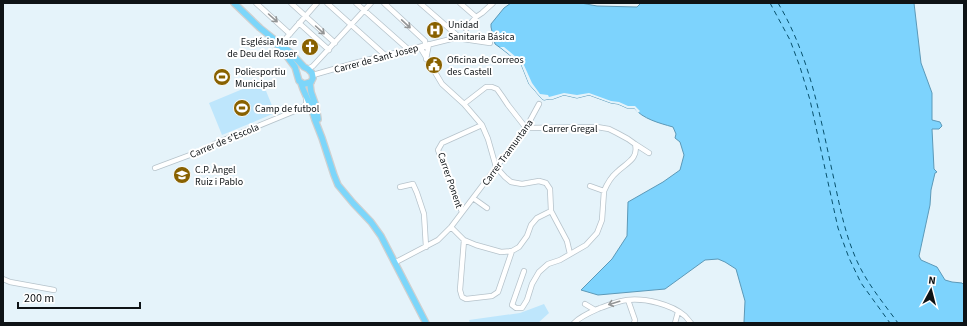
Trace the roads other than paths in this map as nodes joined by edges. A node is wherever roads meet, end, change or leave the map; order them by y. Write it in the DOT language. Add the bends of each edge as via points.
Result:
graph roads {
  1 [pos="234,3"];
  2 [pos="256,3"];
  3 [pos="291,3"];
  4 [pos="317,3"];
  5 [pos="327,3"];
  6 [pos="356,3"];
  7 [pos="371,3"];
  8 [pos="384,3"];
  9 [pos="420,3"];
  10 [pos="460,3"];
  11 [pos="493,3"];
  12 [pos="364,10"];
  13 [pos="306,16"];
  14 [pos="476,17"];
  15 [pos="299,24"];
  16 [pos="351,25"];
  17 [pos="260,28"];
  18 [pos="466,29"];
  19 [pos="290,34"];
  20 [pos="461,38"];
  21 [pos="335,43"];
  22 [pos="490,43"];
  23 [pos="281,44"];
  24 [pos="425,46"];
  25 [pos="329,50"];
  26 [pos="409,50"];
  27 [pos="386,56"];
  28 [pos="425,56"];
  29 [pos="306,68"];
  30 [pos="297,71"];
  31 [pos="313,76"];
  32 [pos="310,82"];
  33 [pos="301,83"];
  34 [pos="306,96"];
  35 [pos="464,104"];
  36 [pos="539,104"];
  37 [pos="482,125"];
  38 [pos="526,128"];
  39 [pos="322,138"];
  40 [pos="635,146"];
  41 [pos="649,153"];
  42 [pos="496,167"];
  43 [pos="155,168"];
  44 [pos="590,186"];
  45 [pos="400,187"];
  46 [pos="604,191"];
  47 [pos="473,198"];
  48 [pos="487,208"];
  49 [pos="551,211"];
  50 [pos="462,212"];
  51 [pos="451,227"];
  52 [pos="464,240"];
  53 [pos="426,246"];
  54 [pos="512,251"];
  55 [pos="570,254"];
  56 [pos="396,262"];
  57 [pos="524,271"];
  58 [pos="3,279"];
  59 [pos="54,290"];
  60 [pos="628,300"];
  61 [pos="585,304"];
  62 [pos="595,310"];
  63 [pos="678,312"];
  64 [pos="426,323"];
  65 [pos="574,323"];
  66 [pos="634,323"];
  67 [pos="675,323"];
  68 [pos="691,323"];
  1 -- 17 [label="main road"];
  2 -- 19 [label="street, one-way"];
  3 -- 13 [label="street"];
  4 -- 13 [label="street"];
  5 -- 16 [label="street"];
  6 -- 12 [label="street"];
  7 -- 12 [label="street"];
  8 -- 24 [label="street, one-way" via="425,40"];
  9 -- 20 [label="street"];
  10 -- 14 [label="street"];
  11 -- 14 [label="street"];
  12 -- 16 [label="street"];
  12 -- 26 [label="street"];
  13 -- 15 [label="street"];
  13 -- 21 [label="street, one-way"];
  14 -- 18 [label="street"];
  15 -- 19 [label="street"];
  15 -- 25 [label="street"];
  16 -- 21 [label="street"];
  16 -- 27 [label="street"];
  17 -- 23 [label="main road"];
  17 -- 30 [label="main road"];
  19 -- 23 [label="street"];
  20 -- 22 [label="street"];
  20 -- 24 [label="street, Carrer de Sant Josep"];
  21 -- 25 [label="street"];
  23 -- 29 [label="main road"];
  24 -- 26 [label="street, Carrer de Sant Josep"];
  24 -- 28 [label="street"];
  24 -- 28 [label="street"];
  25 -- 29 [label="street" via="314,66"];
  26 -- 27 [label="street, Carrer de Sant Josep"];
  27 -- 31 [label="street, Carrer de Sant Josep"];
  28 -- 35 [label="street" via="442,84"];
  29 -- 30 [label="main road" via="299,68"];
  29 -- 31 [label="main road"];
  30 -- 33 [label="main road"];
  31 -- 32 [label="main road"];
  32 -- 33 [label="main road"];
  32 -- 39 [label="main road"];
  33 -- 34 [label="main road"];
  34 -- 39 [label="main road"];
  34 -- 43 [label="street, Carrer de s'Escola" via="307,103 302,108"];
  35 -- 37 [label="street"];
  35 -- 38 [label="street" via="486,87 492,87 497,89"];
  36 -- 38 [label="street, Carrer Tramuntana"];
  37 -- 42 [label="street"];
  37 -- 50 [label="street, Carrer Ponent" via="442,143 438,150"];
  38 -- 40 [label="street, Carrer Gregal" via="597,127 609,129 628,138"];
  38 -- 42 [label="street, Carrer Tramuntana"];
  39 -- 56 [label="main road" via="338,185 371,222"];
  40 -- 41 [label="street, Carrer Gregal"];
  40 -- 46 [label="street" via="636,153 633,158 615,173"];
  42 -- 47 [label="street, Carrer Tramuntana"];
  42 -- 49 [label="street" via="510,182 546,183 550,189"];
  44 -- 46 [label="street"];
  45 -- 53 [label="street" via="413,184 417,192 424,214"];
  46 -- 55 [label="street" via="602,220 597,233 586,245"];
  47 -- 48 [label="street"];
  47 -- 50 [label="street, Carrer Tramuntana"];
  49 -- 54 [label="street" via="537,218 519,247"];
  49 -- 55 [label="street"];
  50 -- 51 [label="street, Carrer Tramuntana"];
  51 -- 52 [label="street"];
  51 -- 53 [label="street, Carrer Tramuntana" via="438,240"];
  52 -- 54 [label="street" via="502,252"];
  52 -- 54 [label="street" via="460,290 462,297 466,299 492,296 498,292"];
  53 -- 56 [label="street, Carrer Tramuntana"];
  55 -- 57 [label="street" via="548,264 532,284 522,308 516,308 512,305"];
  56 -- 64 [label="main road"];
  58 -- 59 [label="street"];
  60 -- 62 [label="street, one-way"];
  60 -- 63 [label="street" via="652,301"];
  60 -- 66 [label="street"];
  61 -- 62 [label="street"];
  62 -- 65 [label="street"];
  63 -- 67 [label="street"];
  63 -- 68 [label="street"];
}
